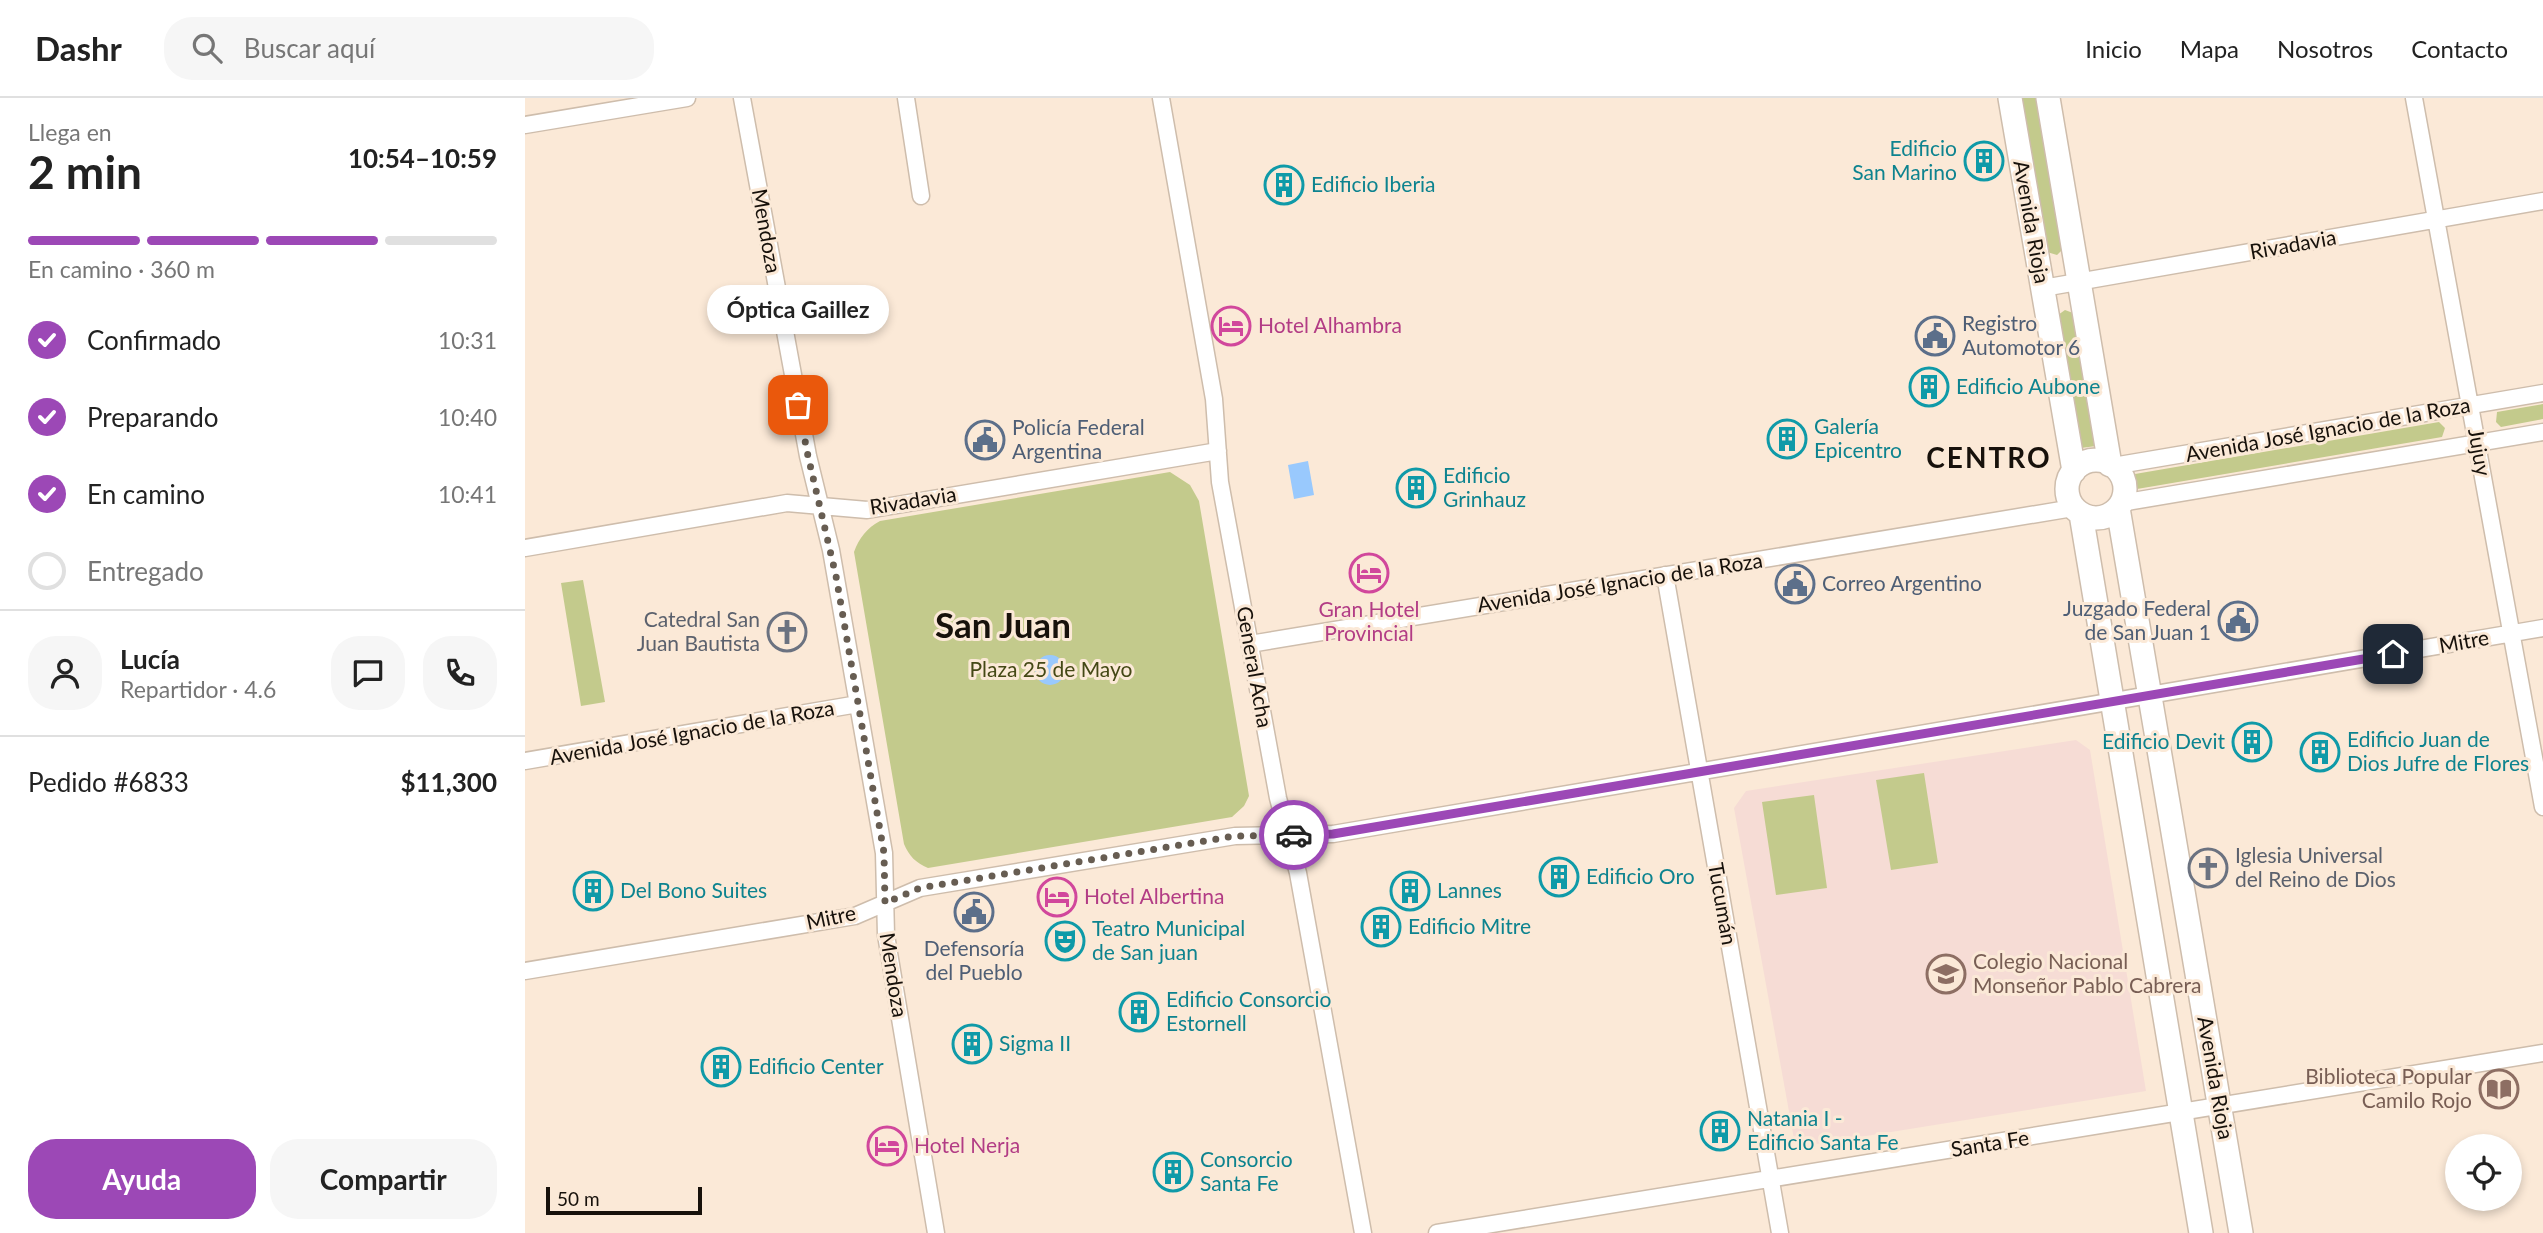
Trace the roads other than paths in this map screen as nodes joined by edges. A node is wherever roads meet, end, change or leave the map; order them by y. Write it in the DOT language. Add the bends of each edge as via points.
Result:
graph roads {
  1 [pos="687,98"];
  2 [pos="742,98"];
  3 [pos="906,98"];
  4 [pos="1161,98"];
  5 [pos="2010,98"];
  6 [pos="2048,98"];
  7 [pos="2414,98"];
  8 [pos="525,125"];
  9 [pos="921,196"];
  10 [pos="2543,201"];
  11 [pos="2436,219"];
  12 [pos="2079,282"];
  13 [pos="2043,288"];
  14 [pos="2543,393"];
  15 [pos="2470,405"];
  16 [pos="2543,432"];
  17 [pos="2477,444"];
  18 [pos="1218,451"];
  19 [pos="2112,466"];
  20 [pos="2074,471"];
  21 [pos="820,506"];
  22 [pos="2119,506"];
  23 [pos="2077,511"];
  24 [pos="525,548"];
  25 [pos="1665,575"];
  26 [pos="2543,628"];
  27 [pos="2512,634"];
  28 [pos="1250,643"];
  29 [pos="2150,695"];
  30 [pos="2113,701"];
  31 [pos="858,704"];
  32 [pos="525,761"];
  33 [pos="1699,772"];
  34 [pos="2543,807"];
  35 [pos="1288,835"];
  36 [pos="885,903"];
  37 [pos="525,971"];
  38 [pos="2543,1053"];
  39 [pos="2220,1106"];
  40 [pos="2181,1113"];
  41 [pos="1771,1180"];
  42 [pos="936,1233"];
  43 [pos="1363,1233"];
  44 [pos="1437,1233"];
  45 [pos="1780,1233"];
  46 [pos="2201,1233"];
  47 [pos="2241,1233"];
  1 -- 8 [label="street"];
  2 -- 21 [label="street, Mendoza"];
  3 -- 9 [label="street"];
  4 -- 18 [label="street, General Acha" via="1214,399"];
  5 -- 13 [label="main road, Avenida Rioja"];
  6 -- 12 [label="main road, Avenida Rioja"];
  7 -- 11 [label="street, Jujuy"];
  10 -- 11 [label="street, Rivadavia"];
  11 -- 12 [label="street, Rivadavia"];
  11 -- 15 [label="street, Jujuy"];
  12 -- 13 [label="street, Rivadavia"];
  12 -- 19 [label="main road, Avenida Rioja"];
  13 -- 20 [label="main road, Avenida Rioja"];
  14 -- 15 [label="street, Avenida José Ignacio de la Roza"];
  15 -- 17 [label="street, Jujuy"];
  15 -- 19 [label="street, Avenida José Ignacio de la Roza"];
  16 -- 17 [label="street, Avenida José Ignacio de la Roza"];
  17 -- 22 [label="street, Avenida José Ignacio de la Roza"];
  17 -- 27 [label="street, Jujuy"];
  18 -- 21 [label="street, Rivadavia" via="867,510"];
  18 -- 28 [label="street, General Acha"];
  19 -- 20 [label="main road" via="2088,462"];
  19 -- 22 [label="main road" via="2125,486"];
  20 -- 23 [label="main road" via="2067,493"];
  21 -- 24 [label="street, Rivadavia" via="787,503"];
  21 -- 31 [label="street, Mendoza"];
  22 -- 23 [label="main road" via="2095,519"];
  22 -- 29 [label="main road, Avenida Rioja"];
  23 -- 25 [label="street, Avenida José Ignacio de la Roza"];
  23 -- 30 [label="main road, Avenida Rioja"];
  25 -- 28 [label="street, Avenida José Ignacio de la Roza"];
  25 -- 33 [label="street, Tucumán"];
  26 -- 27 [label="street, Mitre"];
  27 -- 29 [label="street, Mitre"];
  27 -- 34 [label="street, Jujuy"];
  28 -- 35 [label="street, General Acha"];
  29 -- 30 [label="street, Mitre"];
  29 -- 39 [label="main road, Avenida Rioja"];
  30 -- 33 [label="street, Mitre"];
  30 -- 40 [label="main road, Avenida Rioja"];
  31 -- 32 [label="street, Avenida José Ignacio de la Roza"];
  31 -- 36 [label="street, Mendoza" via="884,853"];
  33 -- 35 [label="street, Mitre" via="1333,834"];
  33 -- 41 [label="street, Tucumán"];
  35 -- 36 [label="street, Mitre" via="1235,836 920,888"];
  35 -- 43 [label="street, General Acha"];
  36 -- 37 [label="street, Mitre" via="855,916"];
  36 -- 42 [label="street, Mendoza" via="886,934"];
  38 -- 39 [label="street, Santa Fe"];
  39 -- 40 [label="street, Santa Fe"];
  39 -- 47 [label="main road, Avenida Rioja"];
  40 -- 41 [label="street, Santa Fe"];
  40 -- 46 [label="main road, Avenida Rioja"];
  41 -- 44 [label="street, Santa Fe"];
  41 -- 45 [label="street, Tucumán"];
}
